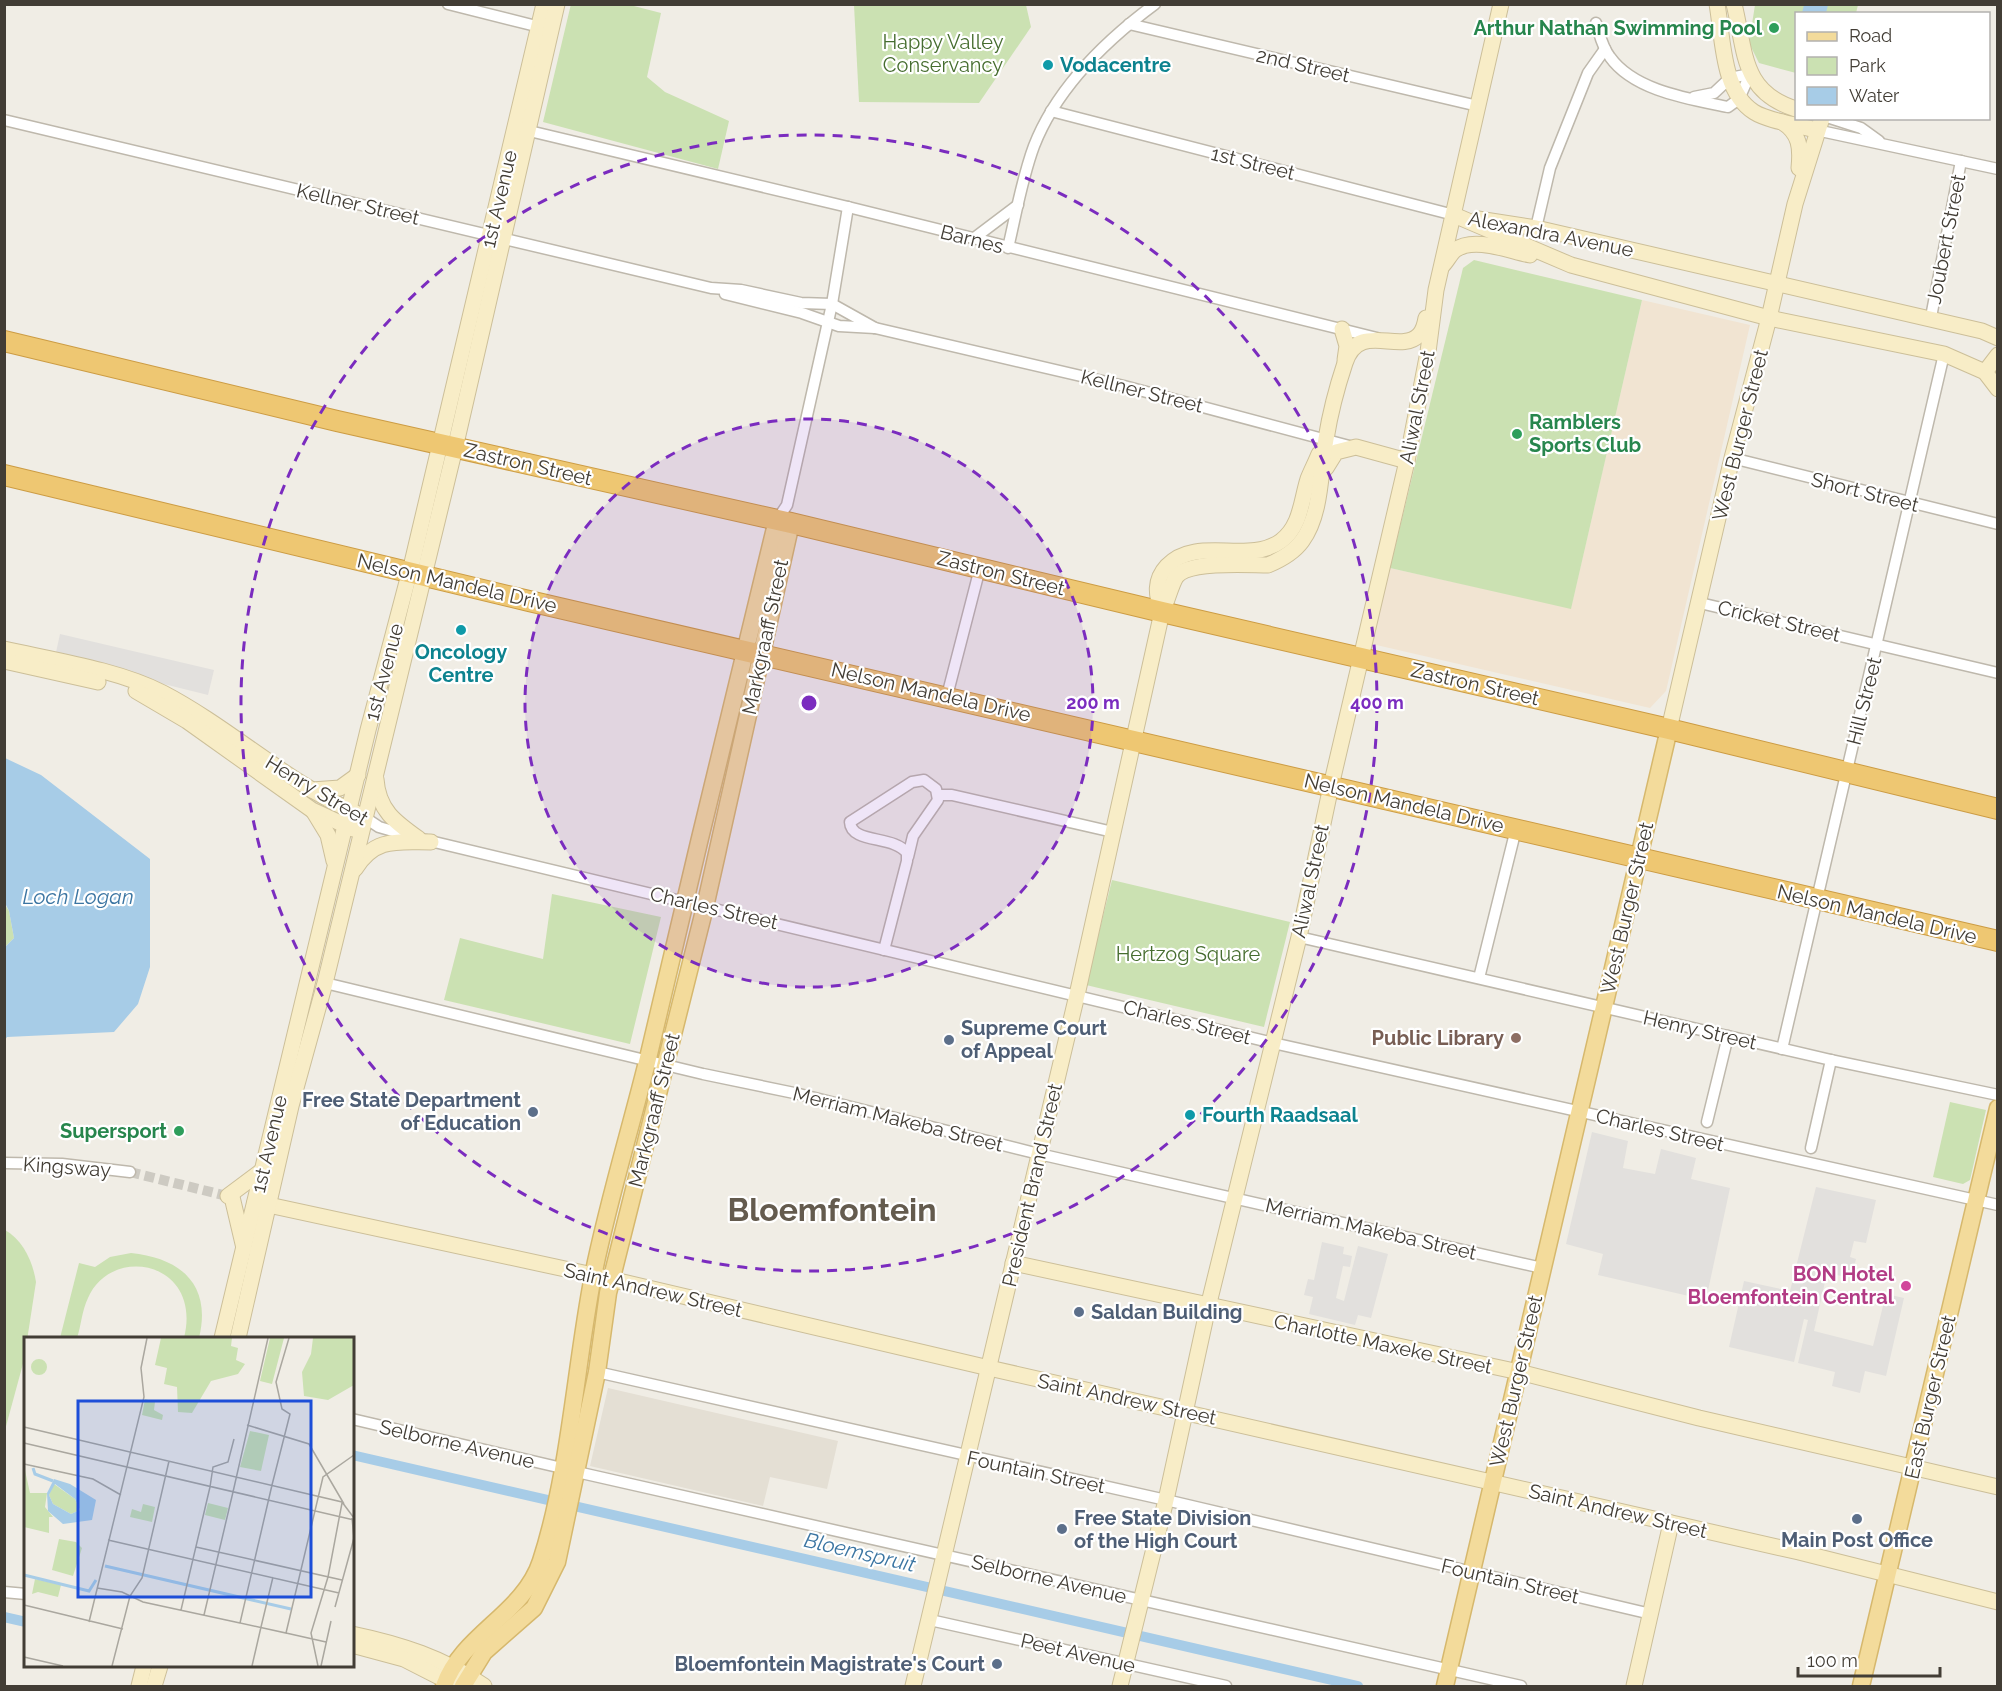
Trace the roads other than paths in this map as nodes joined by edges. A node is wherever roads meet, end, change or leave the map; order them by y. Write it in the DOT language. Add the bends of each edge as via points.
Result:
graph roads {
  1 [pos="448,4"];
  2 [pos="544,4"];
  3 [pos="557,4"];
  4 [pos="1155,4"];
  5 [pos="1501,4"];
  6 [pos="1716,4"];
  7 [pos="1734,4"];
  8 [pos="1596,23"];
  9 [pos="1129,24"];
  10 [pos="545,28"];
  11 [pos="1605,49"];
  12 [pos="1750,74"];
  13 [pos="1730,78"];
  14 [pos="1688,99"];
  15 [pos="1739,99"];
  16 [pos="1478,106"];
  17 [pos="1795,108"];
  18 [pos="1051,111"];
  19 [pos="1776,119"];
  20 [pos="4,120"];
  21 [pos="1836,120"];
  22 [pos="1819,124"];
  23 [pos="521,129"];
  24 [pos="1879,142"];
  25 [pos="1961,161"];
  26 [pos="1998,169"];
  27 [pos="1795,204"];
  28 [pos="1018,205"];
  29 [pos="848,207"];
  30 [pos="1454,215"];
  31 [pos="1536,228"];
  32 [pos="497,237"];
  33 [pos="974,239"];
  34 [pos="1008,248"];
  35 [pos="1570,265"];
  36 [pos="1442,268"];
  37 [pos="1778,282"];
  38 [pos="711,288"];
  39 [pos="1436,290"];
  40 [pos="832,304"];
  41 [pos="1931,317"];
  42 [pos="1769,318"];
  43 [pos="828,323"];
  44 [pos="875,328"];
  45 [pos="1342,329"];
  46 [pos="1380,338"];
  47 [pos="1998,338"];
  48 [pos="4,340"];
  49 [pos="1428,352"];
  50 [pos="1944,354"];
  51 [pos="1998,355"];
  52 [pos="1345,360"];
  53 [pos="1985,372"];
  54 [pos="1998,389"];
  55 [pos="1326,439"];
  56 [pos="448,446"];
  57 [pos="1356,447"];
  58 [pos="1732,458"];
  59 [pos="1407,461"];
  60 [pos="4,475"];
  61 [pos="1321,479"];
  62 [pos="1910,504"];
  63 [pos="785,516"];
  64 [pos="1998,524"];
  65 [pos="980,568"];
  66 [pos="417,574"];
  67 [pos="1700,603"];
  68 [pos="1162,612"];
  69 [pos="1878,645"];
  70 [pos="4,649"];
  71 [pos="753,651"];
  72 [pos="1361,658"];
  73 [pos="4,661"];
  74 [pos="1998,673"];
  75 [pos="947,696"];
  76 [pos="1669,729"];
  77 [pos="1134,742"];
  78 [pos="375,770"];
  79 [pos="1846,772"];
  80 [pos="358,775"];
  81 [pos="1331,786"];
  82 [pos="309,790"];
  83 [pos="938,795"];
  84 [pos="1998,809"];
  85 [pos="312,810"];
  86 [pos="349,810"];
  87 [pos="362,824"];
  88 [pos="345,826"];
  89 [pos="379,827"];
  90 [pos="1516,829"];
  91 [pos="1113,832"];
  92 [pos="425,840"];
  93 [pos="908,857"];
  94 [pos="1639,858"];
  95 [pos="335,870"];
  96 [pos="350,877"];
  97 [pos="1817,901"];
  98 [pos="685,902"];
  99 [pos="705,907"];
  100 [pos="1299,937"];
  101 [pos="1998,941"];
  102 [pos="884,950"];
  103 [pos="1479,978"];
  104 [pos="325,983"];
  105 [pos="1077,995"];
  106 [pos="1604,1008"];
  107 [pos="1728,1036"];
  108 [pos="1273,1042"];
  109 [pos="1782,1049"];
  110 [pos="648,1059"];
  111 [pos="1831,1060"];
  112 [pos="665,1064"];
  113 [pos="1998,1095"];
  114 [pos="1998,1108"];
  115 [pos="1581,1112"];
  116 [pos="1707,1122"];
  117 [pos="1811,1148"];
  118 [pos="1039,1154"];
  119 [pos="4,1163"];
  120 [pos="263,1170"];
  121 [pos="130,1172"];
  122 [pos="229,1196"];
  123 [pos="1234,1198"];
  124 [pos="1977,1200"];
  125 [pos="262,1203"];
  126 [pos="1998,1205"];
  127 [pos="244,1248"];
  128 [pos="1013,1263"];
  129 [pos="1542,1268"];
  130 [pos="593,1275"];
  131 [pos="611,1280"];
  132 [pos="1208,1307"];
  133 [pos="222,1337"];
  134 [pos="238,1337"];
  135 [pos="989,1368"];
  136 [pos="597,1372"];
  137 [pos="1519,1372"];
  138 [pos="578,1376"];
  139 [pos="1185,1411"];
  140 [pos="354,1419"];
  141 [pos="968,1457"];
  142 [pos="1913,1469"];
  143 [pos="570,1470"];
  144 [pos="1493,1483"];
  145 [pos="1998,1487"];
  146 [pos="1166,1500"];
  147 [pos="1671,1523"];
  148 [pos="943,1561"];
  149 [pos="1473,1572"];
  150 [pos="1888,1575"];
  151 [pos="4,1592"];
  152 [pos="24,1594"];
  153 [pos="1997,1600"];
  154 [pos="1141,1606"];
  155 [pos="1651,1614"];
  156 [pos="930,1620"];
  157 [pos="354,1634"];
  158 [pos="354,1646"];
  159 [pos="1128,1657"];
  160 [pos="144,1667"];
  161 [pos="159,1667"];
  162 [pos="455,1680"];
  163 [pos="1447,1680"];
  164 [pos="139,1686"];
  165 [pos="154,1686"];
  166 [pos="484,1686"];
  167 [pos="913,1686"];
  168 [pos="1120,1686"];
  169 [pos="1226,1686"];
  170 [pos="1521,1686"];
  171 [pos="1634,1686"];
  172 [pos="1861,1686"];
  1 -- 10 [label="street"];
  2 -- 10 [label="street, 1st Avenue"];
  3 -- 10 [label="street, 1st Avenue"];
  4 -- 9 [label="street"];
  5 -- 16 [label="street, Aliwal Street"];
  6 -- 13 [label="street"];
  7 -- 12 [label="street"];
  8 -- 11 [label="street"];
  9 -- 16 [label="street, 2nd Street"];
  9 -- 18 [label="street" via="1099,51"];
  10 -- 23 [label="street, 1st Avenue"];
  11 -- 14 [label="street" via="1611,60 1639,81"];
  11 -- 31 [label="street" via="1588,74 1550,168"];
  12 -- 13 [label="street"];
  12 -- 15 [label="street"];
  12 -- 17 [label="street" via="1764,93"];
  13 -- 14 [label="street" via="1714,93"];
  13 -- 15 [label="street"];
  14 -- 15 [label="street" via="1728,107"];
  15 -- 19 [label="street" via="1754,112"];
  16 -- 30 [label="street, Aliwal Street"];
  18 -- 28 [label="street" via="1034,146"];
  18 -- 30 [label="street, 1st Street"];
  19 -- 22 [label="street"];
  19 -- 27 [label="street" via="1790,126 1800,142"];
  20 -- 32 [label="street, Kellner Street"];
  21 -- 24 [label="street" via="1869,132"];
  22 -- 24 [label="street"];
  22 -- 27 [label="street, West Burger Street"];
  23 -- 29 [label="street, Barnes"];
  23 -- 32 [label="street, 1st Avenue"];
  24 -- 25 [label="street"];
  25 -- 26 [label="street"];
  25 -- 41 [label="street, Joubert Street"];
  27 -- 37 [label="street, West Burger Street"];
  28 -- 33 [label="street"];
  28 -- 34 [label="street"];
  29 -- 33 [label="street, Barnes"];
  29 -- 40 [label="street, Markgraaff Street"];
  30 -- 31 [label="street, Alexandra Avenue"];
  30 -- 35 [label="street, Alexandra Avenue"];
  30 -- 36 [label="street, Aliwal Street"];
  31 -- 37 [label="street, Alexandra Avenue"];
  32 -- 38 [label="street, Kellner Street"];
  32 -- 56 [label="street, 1st Avenue"];
  33 -- 34 [label="street, Barnes"];
  34 -- 45 [label="street, Barnes"];
  35 -- 36 [label="street" via="1476,244 1455,250"];
  35 -- 42 [label="street, Alexandra Avenue"];
  36 -- 39 [label="street, Aliwal Street"];
  37 -- 41 [label="street, Alexandra Avenue"];
  37 -- 42 [label="street, West Burger Street"];
  38 -- 40 [label="street, Kellner Street" via="801,303"];
  38 -- 43 [label="street, Kellner Street"];
  39 -- 46 [label="street" via="1421,334 1404,341"];
  39 -- 49 [label="street, Aliwal Street"];
  40 -- 43 [label="street, Markgraaff Street"];
  40 -- 44 [label="street, Kellner Street"];
  41 -- 47 [label="street, Alexandra Avenue"];
  42 -- 50 [label="street, Alexandra Avenue"];
  42 -- 58 [label="street, West Burger Street"];
  43 -- 44 [label="street, Kellner Street"];
  43 -- 63 [label="street, Markgraaff Street"];
  44 -- 55 [label="street, Kellner Street" via="1124,386"];
  45 -- 46 [label="street, Barnes"];
  45 -- 52 [label="street" via="1347,346"];
  46 -- 49 [label="street, Barnes"];
  46 -- 52 [label="street" via="1368,339"];
  48 -- 56 [label="highway, Zastron Street"];
  49 -- 59 [label="street, Aliwal Street"];
  50 -- 53 [label="street, Alexandra Avenue"];
  50 -- 62 [label="street, Hill Street"];
  51 -- 53 [label="street"];
  52 -- 55 [label="street"];
  53 -- 54 [label="street, Alexandra Avenue"];
  55 -- 57 [label="street, Kellner Street"];
  55 -- 61 [label="street"];
  55 -- 68 [label="street" via="1290,532 1266,548 1198,551 1174,559 1162,572 1155,593"];
  56 -- 63 [label="highway, Zastron Street"];
  56 -- 66 [label="street, 1st Avenue"];
  57 -- 59 [label="street, Kellner Street"];
  57 -- 61 [label="street" via="1336,452"];
  58 -- 62 [label="street, Short Street"];
  58 -- 67 [label="street, West Burger Street"];
  59 -- 72 [label="street, Aliwal Street"];
  60 -- 66 [label="highway, Nelson Mandela Drive"];
  61 -- 68 [label="street" via="1308,530 1293,550 1268,565 1185,570 1176,577"];
  62 -- 64 [label="street, Short Street"];
  62 -- 69 [label="street, Hill Street"];
  63 -- 65 [label="highway, Zastron Street"];
  63 -- 71 [label="main road, Markgraaff Street"];
  65 -- 68 [label="highway, Zastron Street"];
  65 -- 75 [label="street"];
  66 -- 71 [label="highway, Nelson Mandela Drive"];
  66 -- 78 [label="street, 1st Avenue"];
  66 -- 80 [label="street, 1st Avenue"];
  67 -- 69 [label="street, Cricket Street"];
  67 -- 76 [label="street, West Burger Street"];
  68 -- 72 [label="highway, Zastron Street"];
  68 -- 77 [label="street, President Brand Street"];
  69 -- 74 [label="street, Cricket Street"];
  69 -- 79 [label="street, Hill Street"];
  70 -- 82 [label="street, Henry Street" via="129,679 162,692"];
  71 -- 75 [label="highway, Nelson Mandela Drive"];
  71 -- 98 [label="main road, Markgraaff Street"];
  71 -- 99 [label="main road, Markgraaff Street"];
  72 -- 76 [label="highway, Zastron Street"];
  72 -- 81 [label="street, Aliwal Street"];
  73 -- 85 [label="street, Henry Street" via="143,693"];
  75 -- 77 [label="highway, Nelson Mandela Drive"];
  76 -- 79 [label="highway, Zastron Street"];
  76 -- 94 [label="main road, West Burger Street"];
  77 -- 81 [label="highway, Nelson Mandela Drive"];
  77 -- 91 [label="street, President Brand Street"];
  78 -- 87 [label="street, 1st Avenue"];
  78 -- 92 [label="street" via="378,796 385,812"];
  79 -- 84 [label="highway, Zastron Street"];
  79 -- 97 [label="street, Hill Street"];
  80 -- 82 [label="street" via="331,790"];
  80 -- 86 [label="street, 1st Avenue"];
  81 -- 90 [label="highway, Nelson Mandela Drive"];
  81 -- 100 [label="street, Aliwal Street"];
  82 -- 86 [label="street, Henry Street"];
  83 -- 91 [label="street"];
  83 -- 93 [label="street" via="933,810 913,836"];
  83 -- 93 [label="street" via="931,782 919,780 850,822 858,836 894,844"];
  85 -- 88 [label="street, Henry Street"];
  85 -- 95 [label="street" via="332,846"];
  86 -- 87 [label="street, Henry Street"];
  86 -- 88 [label="street, 1st Avenue"];
  87 -- 88 [label="street, Henry Street"];
  87 -- 89 [label="street, Henry Street"];
  87 -- 96 [label="street, 1st Avenue"];
  88 -- 95 [label="street, 1st Avenue"];
  89 -- 92 [label="street, Charles Street"];
  90 -- 94 [label="highway, Nelson Mandela Drive"];
  90 -- 103 [label="street"];
  91 -- 105 [label="street, President Brand Street"];
  92 -- 96 [label="street" via="377,845 360,860"];
  92 -- 98 [label="street, Charles Street"];
  93 -- 102 [label="street"];
  94 -- 97 [label="highway, Nelson Mandela Drive"];
  94 -- 106 [label="main road, West Burger Street"];
  95 -- 120 [label="street, 1st Avenue"];
  96 -- 104 [label="street, 1st Avenue"];
  97 -- 101 [label="highway, Nelson Mandela Drive"];
  97 -- 109 [label="street, Hill Street"];
  98 -- 99 [label="street, Charles Street"];
  98 -- 110 [label="main road, Markgraaff Street"];
  99 -- 102 [label="street, Charles Street"];
  99 -- 112 [label="main road, Markgraaff Street"];
  100 -- 103 [label="street, Henry Street"];
  100 -- 108 [label="street, Aliwal Street"];
  102 -- 105 [label="street, Charles Street"];
  103 -- 106 [label="street, Henry Street"];
  104 -- 110 [label="street, Merriam Makeba Street"];
  104 -- 125 [label="street, 1st Avenue"];
  105 -- 108 [label="street, Charles Street"];
  105 -- 118 [label="street, President Brand Street"];
  106 -- 107 [label="street, Henry Street"];
  106 -- 115 [label="main road, West Burger Street"];
  107 -- 109 [label="street, Henry Street"];
  107 -- 116 [label="street"];
  108 -- 115 [label="street, Charles Street"];
  108 -- 123 [label="street, Aliwal Street"];
  109 -- 111 [label="street, Henry Street"];
  110 -- 112 [label="street, Merriam Makeba Street"];
  110 -- 130 [label="main road, Markgraaff Street"];
  111 -- 113 [label="street, Henry Street"];
  111 -- 117 [label="street"];
  112 -- 118 [label="street, Merriam Makeba Street"];
  112 -- 131 [label="main road, Markgraaff Street"];
  114 -- 124 [label="main road, East Burger Street"];
  115 -- 124 [label="street, Charles Street"];
  115 -- 129 [label="main road, West Burger Street"];
  118 -- 123 [label="street, Merriam Makeba Street"];
  118 -- 128 [label="street, President Brand Street"];
  119 -- 121 [label="street, Kingsway" via="62,1164"];
  120 -- 122 [label="street"];
  120 -- 125 [label="street, 1st Avenue"];
  122 -- 125 [label="street"];
  122 -- 127 [label="street"];
  123 -- 129 [label="street, Merriam Makeba Street"];
  123 -- 132 [label="street, Aliwal Street"];
  124 -- 126 [label="street, Charles Street"];
  124 -- 142 [label="main road, East Burger Street"];
  125 -- 127 [label="street, 1st Avenue"];
  125 -- 130 [label="street, Saint Andrew Street"];
  125 -- 134 [label="street, 1st Avenue"];
  127 -- 133 [label="street, 1st Avenue"];
  128 -- 132 [label="street, Charlotte Maxeke Street"];
  128 -- 135 [label="street, President Brand Street"];
  129 -- 137 [label="main road, West Burger Street"];
  130 -- 131 [label="street, Saint Andrew Street"];
  130 -- 138 [label="main road, Markgraaff Street"];
  131 -- 135 [label="street, Saint Andrew Street"];
  131 -- 136 [label="main road, Markgraaff Street"];
  132 -- 137 [label="street, Charlotte Maxeke Street"];
  132 -- 139 [label="street, Aliwal Street"];
  135 -- 139 [label="street, Saint Andrew Street"];
  135 -- 141 [label="street, President Brand Street"];
  136 -- 138 [label="main road"];
  136 -- 141 [label="street, Fountain Street"];
  136 -- 143 [label="main road, Markgraaff Street"];
  137 -- 142 [label="street, Charlotte Maxeke Street"];
  137 -- 144 [label="main road, West Burger Street"];
  138 -- 143 [label="main road, Markgraaff Street"];
  139 -- 144 [label="street, Saint Andrew Street"];
  139 -- 146 [label="street, Aliwal Street"];
  140 -- 143 [label="street, Selborne Avenue"];
  141 -- 146 [label="street, Fountain Street"];
  141 -- 148 [label="street, President Brand Street"];
  142 -- 145 [label="street, Charlotte Maxeke Street"];
  142 -- 150 [label="main road, East Burger Street"];
  143 -- 148 [label="street, Selborne Avenue"];
  143 -- 162 [label="main road, Markgraaff Street" via="557,1531 528,1587 470,1645"];
  144 -- 147 [label="street, Saint Andrew Street"];
  144 -- 149 [label="main road, West Burger Street"];
  146 -- 149 [label="street, Fountain Street"];
  146 -- 154 [label="street, Aliwal Street"];
  147 -- 150 [label="street, Saint Andrew Street"];
  147 -- 155 [label="street"];
  148 -- 154 [label="street, Selborne Avenue"];
  148 -- 156 [label="street, President Brand Street"];
  149 -- 155 [label="street, Fountain Street"];
  149 -- 163 [label="main road, West Burger Street"];
  150 -- 153 [label="street, Saint Andrew Street"];
  150 -- 172 [label="main road, East Burger Street"];
  151 -- 152 [label="street"];
  154 -- 159 [label="street, Aliwal Street"];
  154 -- 163 [label="street, Selborne Avenue"];
  155 -- 171 [label="street"];
  156 -- 159 [label="street, Peet Avenue"];
  156 -- 167 [label="street, President Brand Street"];
  157 -- 162 [label="street" via="408,1648"];
  158 -- 162 [label="street" via="404,1659"];
  159 -- 168 [label="street, Aliwal Street"];
  159 -- 169 [label="street, Peet Avenue"];
  160 -- 164 [label="street"];
  161 -- 165 [label="street"];
  162 -- 166 [label="street"];
  163 -- 170 [label="street, Selborne Avenue"];
}
